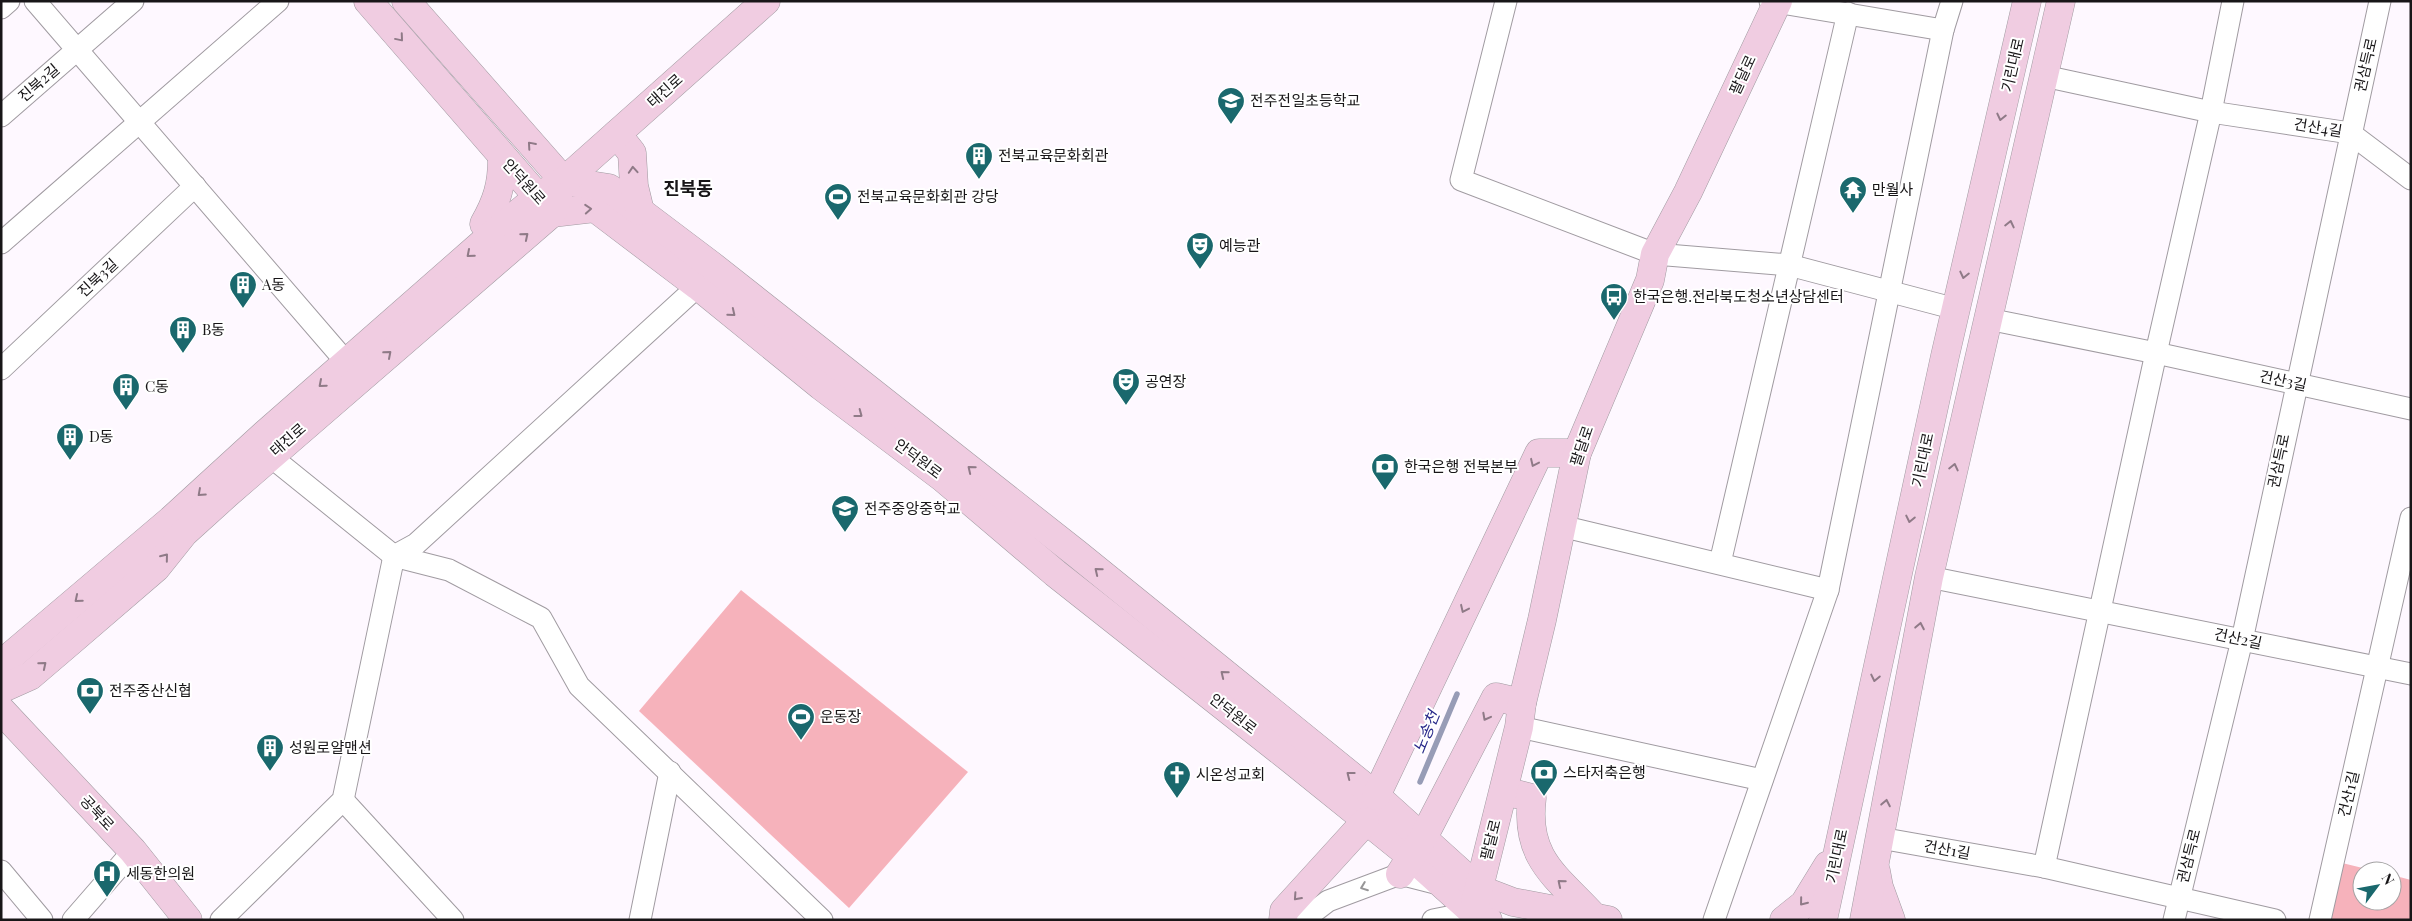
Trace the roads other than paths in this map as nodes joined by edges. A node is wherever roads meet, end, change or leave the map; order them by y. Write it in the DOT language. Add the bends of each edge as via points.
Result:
graph roads {
  1 [pos="9,1"];
  2 [pos="35,1"];
  3 [pos="134,1"];
  4 [pos="278,1"];
  5 [pos="368,1"];
  6 [pos="406,1"];
  7 [pos="766,1"];
  8 [pos="1506,1"];
  9 [pos="1952,1"];
  10 [pos="2027,1"];
  11 [pos="2061,1"];
  12 [pos="2234,1"];
  13 [pos="2380,1"];
  14 [pos="1775,2"];
  15 [pos="1,8"];
  16 [pos="1848,14"];
  17 [pos="1943,30"];
  18 [pos="77,50"];
  19 [pos="2044,76"];
  20 [pos="2211,112"];
  21 [pos="1,116"];
  22 [pos="139,121"];
  23 [pos="2350,133"];
  24 [pos="617,134"];
  25 [pos="502,158"];
  26 [pos="2411,179"];
  27 [pos="564,181"];
  28 [pos="195,186"];
  29 [pos="545,205"];
  30 [pos="640,211"];
  31 [pos="493,234"];
  32 [pos="1,243"];
  33 [pos="1655,254"];
  34 [pos="1790,265"];
  35 [pos="698,286"];
  36 [pos="1889,291"];
  37 [pos="1956,310"];
  38 [pos="1988,319"];
  39 [pos="2156,353"];
  40 [pos="347,363"];
  41 [pos="1,369"];
  42 [pos="2296,384"];
  43 [pos="2411,409"];
  44 [pos="1577,453"];
  45 [pos="270,456"];
  46 [pos="2411,518"];
  47 [pos="1562,526"];
  48 [pos="394,556"];
  49 [pos="1720,563"];
  50 [pos="1929,577"];
  51 [pos="1828,590"];
  52 [pos="2100,611"];
  53 [pos="2242,640"];
  54 [pos="2377,668"];
  55 [pos="1,670"];
  56 [pos="2411,674"];
  57 [pos="1,689"];
  58 [pos="1,710"];
  59 [pos="1520,715"];
  60 [pos="670,772"];
  61 [pos="1762,780"];
  62 [pos="1504,792"];
  63 [pos="1376,796"];
  64 [pos="343,800"];
  65 [pos="1366,822"];
  66 [pos="1877,850"];
  67 [pos="133,851"];
  68 [pos="1837,851"];
  69 [pos="1412,856"];
  70 [pos="2044,867"];
  71 [pos="1,871"];
  72 [pos="2179,898"];
  73 [pos="1478,910"];
  74 [pos="1327,911"];
  75 [pos="1601,919"];
  76 [pos="42,920"];
  77 [pos="73,920"];
  78 [pos="188,920"];
  79 [pos="221,920"];
  80 [pos="453,920"];
  81 [pos="640,920"];
  82 [pos="822,920"];
  83 [pos="1283,920"];
  84 [pos="1303,920"];
  85 [pos="1433,920"];
  86 [pos="1714,920"];
  87 [pos="1784,920"];
  88 [pos="1823,920"];
  89 [pos="1864,920"];
  90 [pos="1892,920"];
  91 [pos="2174,920"];
  92 [pos="2275,920"];
  93 [pos="2320,920"];
  1 -- 15 [label="street"];
  2 -- 18 [label="street"];
  3 -- 18 [label="street, 진북2길"];
  4 -- 22 [label="street"];
  5 -- 25 [label="street, 안덕원로, one-way"];
  27 -- 6 [label="street, 안덕원로, one-way"];
  7 -- 24 [label="street, 태진로"];
  8 -- 33 [label="street" via="1461,180"];
  9 -- 17 [label="street"];
  10 -- 37 [label="street, 기린대로, one-way"];
  11 -- 19 [label="street"];
  12 -- 20 [label="street"];
  13 -- 23 [label="street, 권삼득로"];
  14 -- 16 [label="street"];
  14 -- 33 [label="street, 팔달로" via="1688,192"];
  16 -- 17 [label="street"];
  16 -- 34 [label="street"];
  17 -- 36 [label="street"];
  18 -- 21 [label="street, 진북2길"];
  18 -- 22 [label="street"];
  19 -- 20 [label="street, 건산4길"];
  38 -- 19 [label="street, one-way"];
  20 -- 23 [label="street, 건산4길"];
  20 -- 39 [label="street"];
  22 -- 28 [label="street"];
  22 -- 32 [label="street"];
  23 -- 26 [label="street, 건산4길"];
  23 -- 42 [label="street, 권삼득로"];
  24 -- 27 [label="street, 태진로"];
  30 -- 24 [label="street, one-way" via="634,186 632,153"];
  25 -- 29 [label="street, 안덕원로"];
  25 -- 31 [label="street" via="502,180 496,202 484,224"];
  27 -- 29 [label="street, 태진로"];
  27 -- 30 [label="street, 안덕원로" via="609,188"];
  28 -- 40 [label="street"];
  28 -- 41 [label="street, 진북3길"];
  29 -- 31 [label="street, 태진로"];
  29 -- 35 [label="street, 안덕원로, one-way" via="595,208"];
  45 -- 29 [label="street, 태진로, one-way"];
  63 -- 30 [label="street, 안덕원로, one-way" via="956,458"];
  31 -- 40 [label="street, 태진로, one-way"];
  33 -- 34 [label="street"];
  33 -- 44 [label="street, 팔달로" via="1650,280"];
  34 -- 36 [label="street"];
  34 -- 49 [label="street"];
  35 -- 48 [label="street" via="416,544"];
  35 -- 65 [label="street, 안덕원로, one-way" via="821,386 943,478 1055,573"];
  36 -- 37 [label="street"];
  36 -- 51 [label="street"];
  37 -- 68 [label="street, 기린대로, one-way"];
  38 -- 39 [label="street, 건산3길"];
  50 -- 38 [label="street, one-way"];
  39 -- 42 [label="street, 건산3길"];
  39 -- 52 [label="street"];
  40 -- 55 [label="street, 태진로, one-way" via="171,520 12,654"];
  42 -- 43 [label="street, 건산3길"];
  42 -- 53 [label="street, 권삼득로"];
  44 -- 47 [label="street, 팔달로"];
  44 -- 63 [label="street, one-way" via="1539,453"];
  45 -- 48 [label="street"];
  57 -- 45 [label="street, 태진로, one-way" via="30,676 156,568 184,533"];
  46 -- 54 [label="street"];
  47 -- 49 [label="street"];
  47 -- 59 [label="street, 팔달로"];
  48 -- 60 [label="street" via="449,570 541,618 578,686"];
  48 -- 64 [label="street"];
  49 -- 51 [label="street"];
  50 -- 52 [label="street, 건산2길"];
  66 -- 50 [label="street, one-way"];
  51 -- 61 [label="street"];
  52 -- 53 [label="street, 건산2길"];
  52 -- 70 [label="street"];
  53 -- 54 [label="street, 건산2길"];
  53 -- 72 [label="street, 권삼득로"];
  54 -- 56 [label="street, 건산2길"];
  54 -- 93 [label="street, 건산1길"];
  58 -- 67 [label="street, 공북로"];
  59 -- 61 [label="street"];
  59 -- 62 [label="street, 팔달로"];
  59 -- 69 [label="street, one-way" via="1496,697"];
  60 -- 81 [label="street"];
  60 -- 82 [label="street"];
  61 -- 86 [label="street"];
  62 -- 73 [label="street, 팔달로"];
  75 -- 62 [label="street, one-way" via="1547,869 1534,841 1532,798"];
  63 -- 69 [label="street, 안덕원로"];
  64 -- 79 [label="street"];
  64 -- 80 [label="street"];
  65 -- 69 [label="street, 안덕원로"];
  65 -- 83 [label="street, one-way" via="1284,912"];
  66 -- 70 [label="street, 건산1길"];
  66 -- 89 [label="street"];
  66 -- 90 [label="street" via="1879,887"];
  67 -- 77 [label="street"];
  67 -- 78 [label="street, 공북로"];
  68 -- 87 [label="street, one-way" via="1804,904"];
  68 -- 88 [label="street, 기린대로"];
  69 -- 73 [label="street, 안덕원로"];
  69 -- 73 [label="street, 안덕원로"];
  69 -- 74 [label="street, one-way"];
  70 -- 72 [label="street, 건산1길"];
  71 -- 76 [label="street"];
  72 -- 91 [label="street, 권삼득로"];
  72 -- 92 [label="street, 건산1길"];
  73 -- 75 [label="street" via="1513,902"];
  73 -- 85 [label="street"];
  74 -- 84 [label="street"];
}
